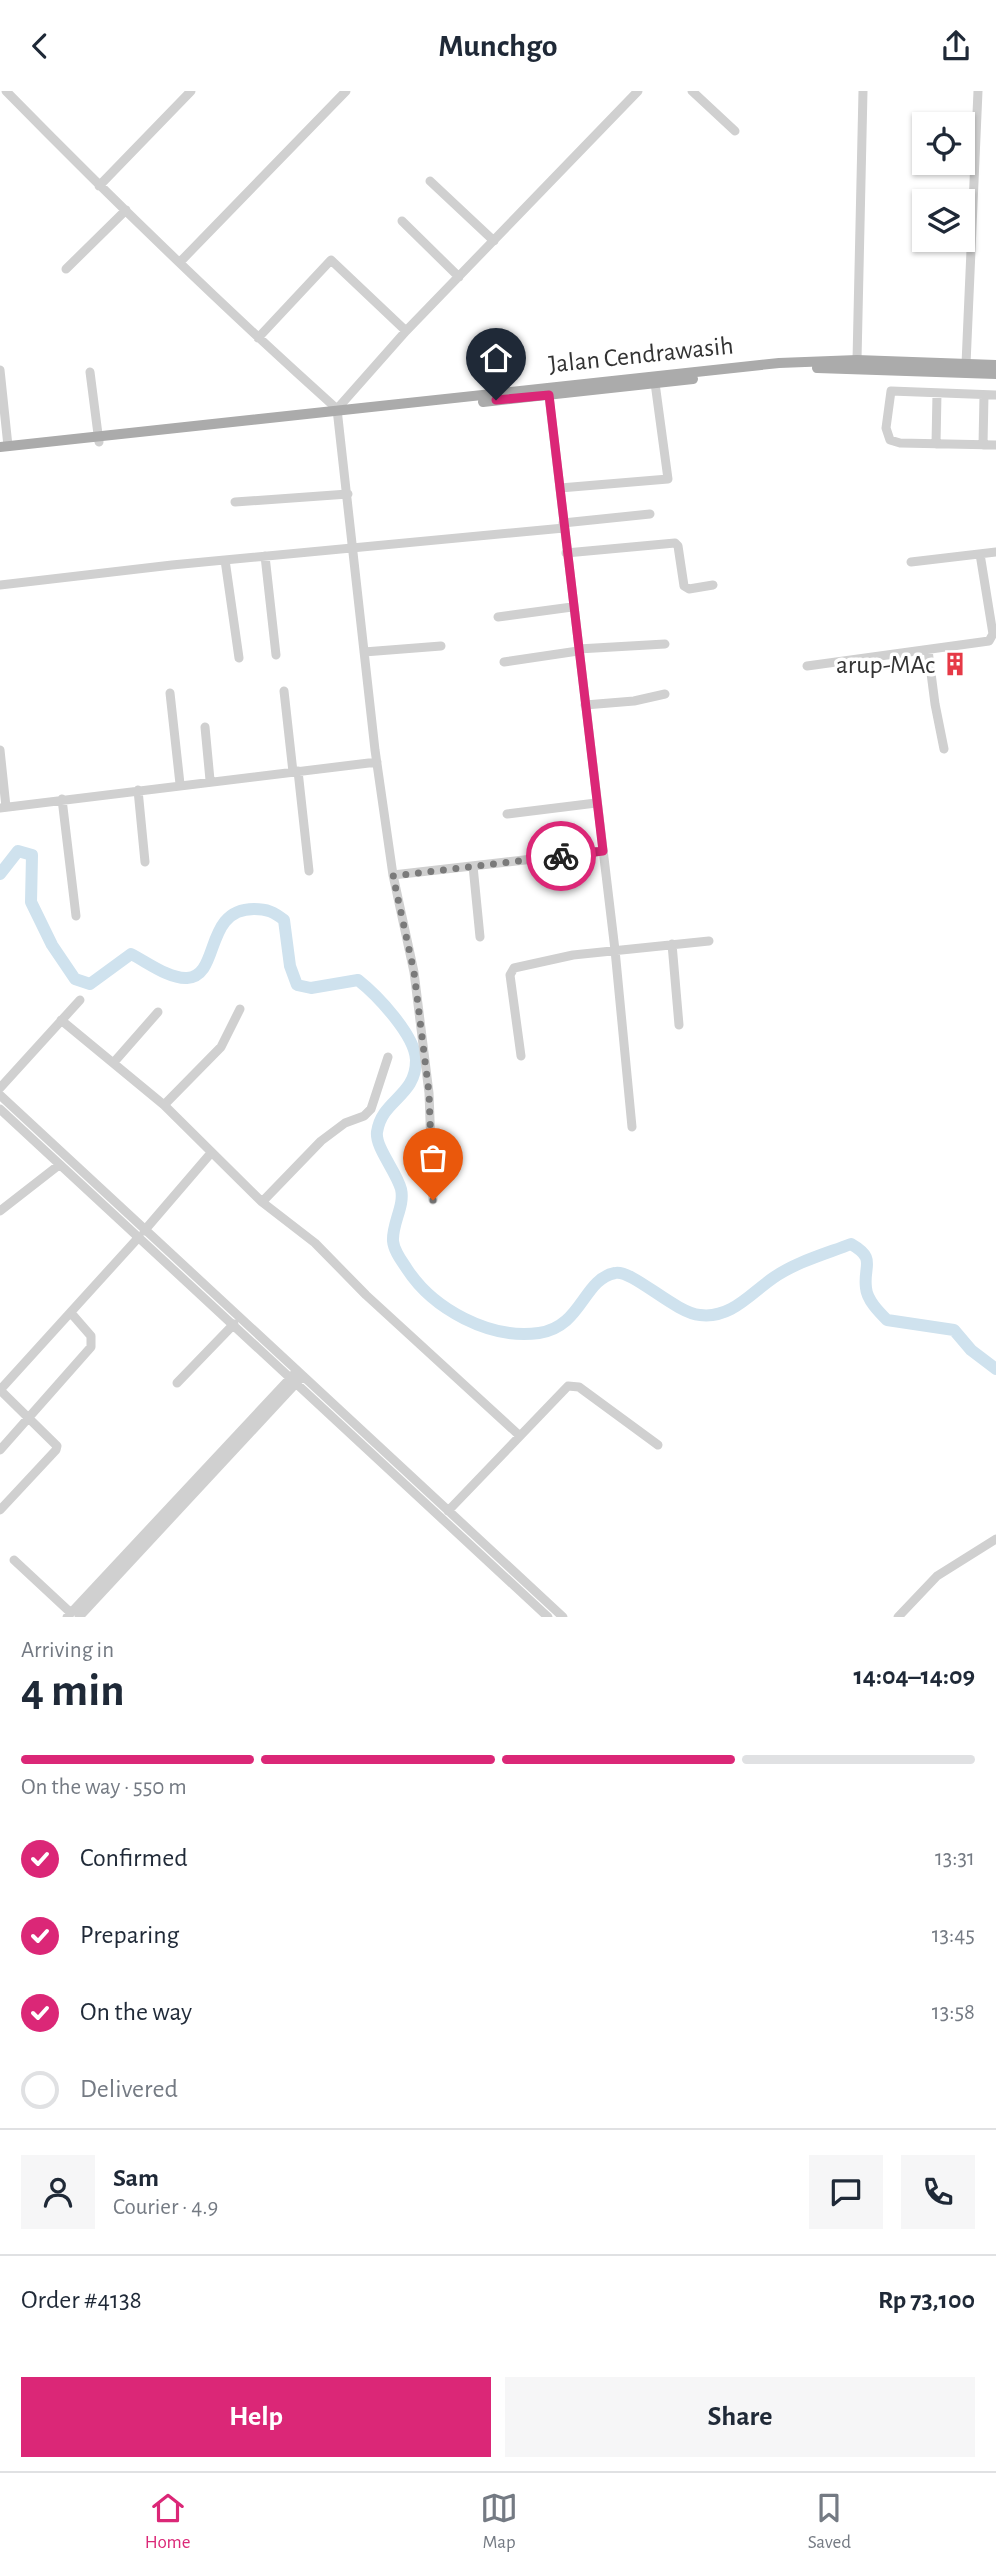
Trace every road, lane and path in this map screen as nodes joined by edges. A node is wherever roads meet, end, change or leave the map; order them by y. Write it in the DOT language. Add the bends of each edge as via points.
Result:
graph roads {
  1 [pos="6,91"];
  2 [pos="191,91"];
  3 [pos="346,91"];
  4 [pos="638,91"];
  5 [pos="692,91"];
  6 [pos="863,91"];
  7 [pos="978,91"];
  8 [pos="735,131"];
  9 [pos="430,181"];
  10 [pos="99,186"];
  11 [pos="126,209"];
  12 [pos="402,221"];
  13 [pos="494,241"];
  14 [pos="180,262"];
  15 [pos="66,269"];
  16 [pos="459,277"];
  17 [pos="406,331"];
  18 [pos="258,338"];
  19 [pos="858,360"];
  20 [pos="965,364"];
  21 [pos="996,365"];
  22 [pos="0,370"];
  23 [pos="90,372"];
  24 [pos="996,374"];
  25 [pos="655,383"];
  26 [pos="548,391"];
  27 [pos="937,393"];
  28 [pos="984,395"];
  29 [pos="996,395"];
  30 [pos="338,412"];
  31 [pos="98,439"];
  32 [pos="936,444"];
  33 [pos="983,445"];
  34 [pos="996,445"];
  35 [pos="3,449"];
  36 [pos="560,488"];
  37 [pos="348,494"];
  38 [pos="235,502"];
  39 [pos="650,514"];
  40 [pos="563,525"];
  41 [pos="353,547"];
  42 [pos="996,552"];
  43 [pos="566,553"];
  44 [pos="981,554"];
  45 [pos="265,556"];
  46 [pos="225,560"];
  47 [pos="911,562"];
  48 [pos="0,585"];
  49 [pos="713,585"];
  50 [pos="572,607"];
  51 [pos="498,617"];
  52 [pos="665,644"];
  53 [pos="441,646"];
  54 [pos="578,650"];
  55 [pos="928,650"];
  56 [pos="364,652"];
  57 [pos="276,655"];
  58 [pos="239,658"];
  59 [pos="504,662"];
  60 [pos="807,666"];
  61 [pos="284,691"];
  62 [pos="170,693"];
  63 [pos="666,694"];
  64 [pos="585,705"];
  65 [pos="205,727"];
  66 [pos="944,749"];
  67 [pos="0,750"];
  68 [pos="377,762"];
  69 [pos="296,771"];
  70 [pos="210,781"];
  71 [pos="180,784"];
  72 [pos="138,790"];
  73 [pos="62,799"];
  74 [pos="596,803"];
  75 [pos="3,808"];
  76 [pos="507,814"];
  77 [pos="603,851"];
  78 [pos="145,862"];
  79 [pos="473,866"];
  80 [pos="309,871"];
  81 [pos="393,876"];
  82 [pos="76,916"];
  83 [pos="480,937"];
  84 [pos="709,940"];
  85 [pos="672,944"];
  86 [pos="615,950"];
  87 [pos="80,1000"];
  88 [pos="240,1009"];
  89 [pos="158,1012"];
  90 [pos="61,1020"];
  91 [pos="679,1025"];
  92 [pos="521,1056"];
  93 [pos="387,1058"];
  94 [pos="114,1061"];
  95 [pos="0,1088"];
  96 [pos="0,1095"];
  97 [pos="164,1105"];
  98 [pos="0,1109"];
  99 [pos="632,1126"];
  100 [pos="211,1153"];
  101 [pos="59,1165"];
  102 [pos="433,1200"];
  103 [pos="262,1202"];
  104 [pos="0,1211"];
  105 [pos="141,1234"];
  106 [pos="71,1313"];
  107 [pos="234,1324"];
  108 [pos="297,1377"];
  109 [pos="177,1383"];
  110 [pos="29,1417"];
  111 [pos="520,1436"];
  112 [pos="658,1445"];
  113 [pos="0,1450"];
  114 [pos="0,1510"];
  115 [pos="448,1511"];
  116 [pos="996,1539"];
  117 [pos="14,1560"];
  118 [pos="72,1616"];
  119 [pos="559,1616"];
  120 [pos="548,1617"];
  121 [pos="898,1617"];
  1 -- 10 [label="street"];
  2 -- 10 [label="street"];
  3 -- 14 [label="street"];
  4 -- 13 [label="street"];
  5 -- 8 [label="street"];
  6 -- 19 [label="street"];
  7 -- 20 [label="street"];
  9 -- 13 [label="street"];
  10 -- 11 [label="street"];
  11 -- 14 [label="street"];
  11 -- 15 [label="street"];
  12 -- 16 [label="street"];
  13 -- 16 [label="street"];
  14 -- 18 [label="street"];
  16 -- 17 [label="street"];
  17 -- 18 [label="street" via="331,260"];
  17 -- 30 [label="street"];
  18 -- 30 [label="street"];
  19 -- 20 [label="main road, Jalan Cendrawasih"];
  19 -- 26 [label="main road, Jalan Cendrawasih" via="758,365"];
  20 -- 21 [label="main road, Jalan Cendrawasih"];
  22 -- 35 [label="street"];
  23 -- 31 [label="street"];
  24 -- 25 [label="main road, Jalan Cendrawasih" via="823,367"];
  25 -- 26 [label="main road, Jalan Cendrawasih"];
  25 -- 36 [label="street" via="668,479"];
  26 -- 30 [label="main road, Jalan Cendrawasih"];
  26 -- 36 [label="street"];
  27 -- 28 [label="street"];
  27 -- 32 [label="street"];
  27 -- 32 [label="street" via="891,391 886,428 895,443"];
  28 -- 29 [label="street"];
  28 -- 33 [label="street"];
  30 -- 31 [label="main road, Jalan Cendrawasih"];
  30 -- 37 [label="street"];
  31 -- 35 [label="main road, Jalan Cendrawasih"];
  32 -- 33 [label="street"];
  33 -- 34 [label="street"];
  36 -- 40 [label="street"];
  37 -- 38 [label="street"];
  37 -- 41 [label="street"];
  39 -- 40 [label="street"];
  40 -- 41 [label="street"];
  40 -- 43 [label="street"];
  41 -- 45 [label="street"];
  41 -- 56 [label="street"];
  42 -- 44 [label="street"];
  43 -- 49 [label="street" via="675,543 684,586"];
  43 -- 50 [label="street"];
  44 -- 47 [label="street"];
  44 -- 55 [label="street" via="992,638 985,643"];
  45 -- 46 [label="street"];
  45 -- 57 [label="street"];
  46 -- 48 [label="street"];
  46 -- 58 [label="street"];
  50 -- 51 [label="street"];
  50 -- 54 [label="street"];
  52 -- 54 [label="street"];
  53 -- 56 [label="street"];
  54 -- 59 [label="street"];
  54 -- 64 [label="street"];
  55 -- 60 [label="street"];
  55 -- 66 [label="street"];
  56 -- 68 [label="street"];
  61 -- 69 [label="street"];
  62 -- 71 [label="street"];
  63 -- 64 [label="street"];
  64 -- 74 [label="street"];
  65 -- 70 [label="street"];
  67 -- 75 [label="street"];
  68 -- 69 [label="street"];
  68 -- 81 [label="street"];
  69 -- 70 [label="street"];
  69 -- 80 [label="street"];
  70 -- 71 [label="street"];
  71 -- 72 [label="street"];
  72 -- 73 [label="street"];
  72 -- 78 [label="street"];
  73 -- 75 [label="street"];
  73 -- 82 [label="street"];
  74 -- 76 [label="street"];
  74 -- 77 [label="street"];
  77 -- 79 [label="street"];
  77 -- 86 [label="street"];
  79 -- 81 [label="street"];
  79 -- 83 [label="street"];
  81 -- 102 [label="street" via="414,972 429,1093"];
  84 -- 85 [label="street"];
  85 -- 86 [label="street"];
  85 -- 91 [label="street"];
  86 -- 92 [label="street" via="512,969"];
  86 -- 99 [label="street"];
  87 -- 90 [label="street"];
  88 -- 97 [label="street" via="221,1047"];
  89 -- 94 [label="street"];
  90 -- 94 [label="street"];
  90 -- 95 [label="street"];
  93 -- 103 [label="street" via="371,1109 321,1141"];
  94 -- 97 [label="street"];
  96 -- 105 [label="street"];
  97 -- 100 [label="street"];
  98 -- 101 [label="street"];
  100 -- 103 [label="street"];
  100 -- 105 [label="street"];
  101 -- 104 [label="street"];
  101 -- 105 [label="street"];
  103 -- 111 [label="street" via="315,1243"];
  105 -- 106 [label="street"];
  105 -- 107 [label="street"];
  105 -- 108 [label="street"];
  106 -- 110 [label="street" via="91,1336 91,1346"];
  106 -- 110 [label="street" via="0,1389"];
  107 -- 108 [label="street"];
  107 -- 109 [label="street"];
  108 -- 115 [label="street"];
  108 -- 118 [label="street"];
  108 -- 120 [label="street"];
  110 -- 113 [label="street"];
  110 -- 114 [label="street" via="57,1448"];
  111 -- 112 [label="street" via="573,1385"];
  111 -- 115 [label="street"];
  115 -- 119 [label="street"];
  116 -- 121 [label="street" via="937,1576"];
  117 -- 118 [label="street"];
}
